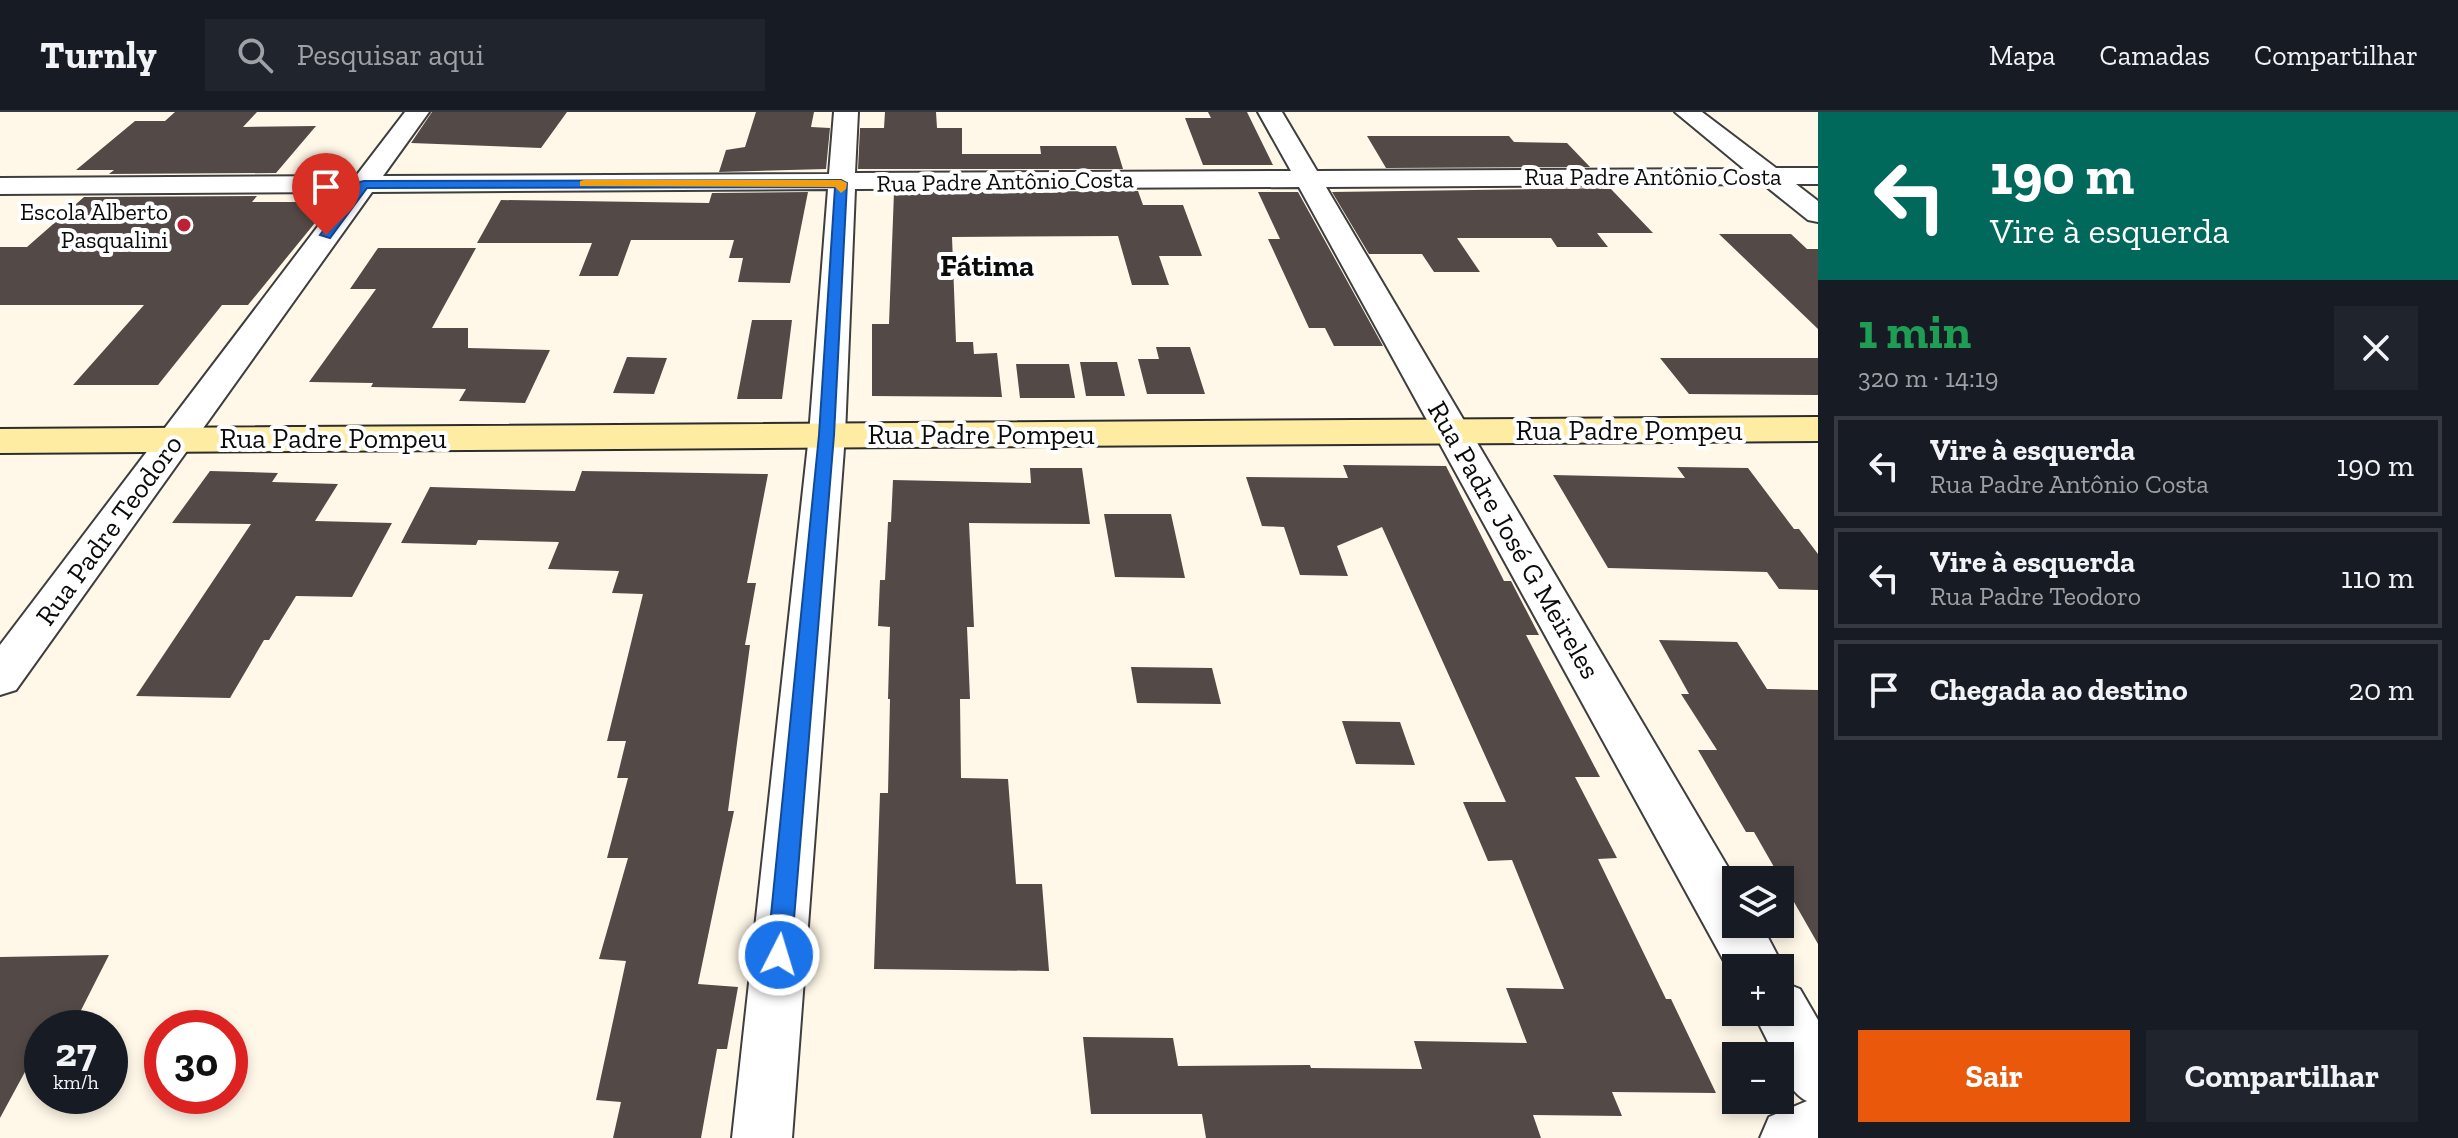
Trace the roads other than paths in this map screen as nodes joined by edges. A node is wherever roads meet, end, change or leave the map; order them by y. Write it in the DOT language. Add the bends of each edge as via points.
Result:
graph roads {
  1 [pos="417,112"];
  2 [pos="846,112"];
  3 [pos="1270,112"];
  4 [pos="1687,112"];
  5 [pos="1772,176"];
  6 [pos="1818,176"];
  7 [pos="1307,177"];
  8 [pos="841,183"];
  9 [pos="364,184"];
  10 [pos="0,186"];
  11 [pos="1818,214"];
  12 [pos="1818,429"];
  13 [pos="1451,430"];
  14 [pos="827,435"];
  15 [pos="176,439"];
  16 [pos="0,441"];
  17 [pos="0,678"];
  18 [pos="1749,954"];
  19 [pos="1790,1026"];
  20 [pos="1818,1076"];
  21 [pos="1818,1126"];
  22 [pos="762,1138"];
  23 [pos="1790,1138"];
  1 -- 9 [label="street, Rua Padre Teodoro"];
  2 -- 8 [label="street"];
  3 -- 7 [label="street, Rua Padre José G Meireles"];
  4 -- 5 [label="street"];
  5 -- 6 [label="street, Rua Padre Antônio Costa"];
  5 -- 7 [label="street, Rua Padre Antônio Costa"];
  5 -- 11 [label="street"];
  7 -- 8 [label="street, Rua Padre Antônio Costa"];
  7 -- 13 [label="street, Rua Padre José G Meireles"];
  8 -- 9 [label="street, Rua Padre Antônio Costa"];
  8 -- 14 [label="street"];
  9 -- 10 [label="street, Rua Padre Antônio Costa"];
  9 -- 15 [label="street, Rua Padre Teodoro"];
  12 -- 13 [label="street, Rua Padre Pompeu"];
  13 -- 14 [label="street, Rua Padre Pompeu"];
  13 -- 18 [label="street, Rua Padre José G Meireles"];
  14 -- 15 [label="street, Rua Padre Pompeu"];
  14 -- 22 [label="street"];
  15 -- 16 [label="street, Rua Padre Pompeu"];
  15 -- 17 [label="street, Rua Padre Teodoro"];
  19 -- 20 [label="street"];
  21 -- 23 [label="street"];
}
